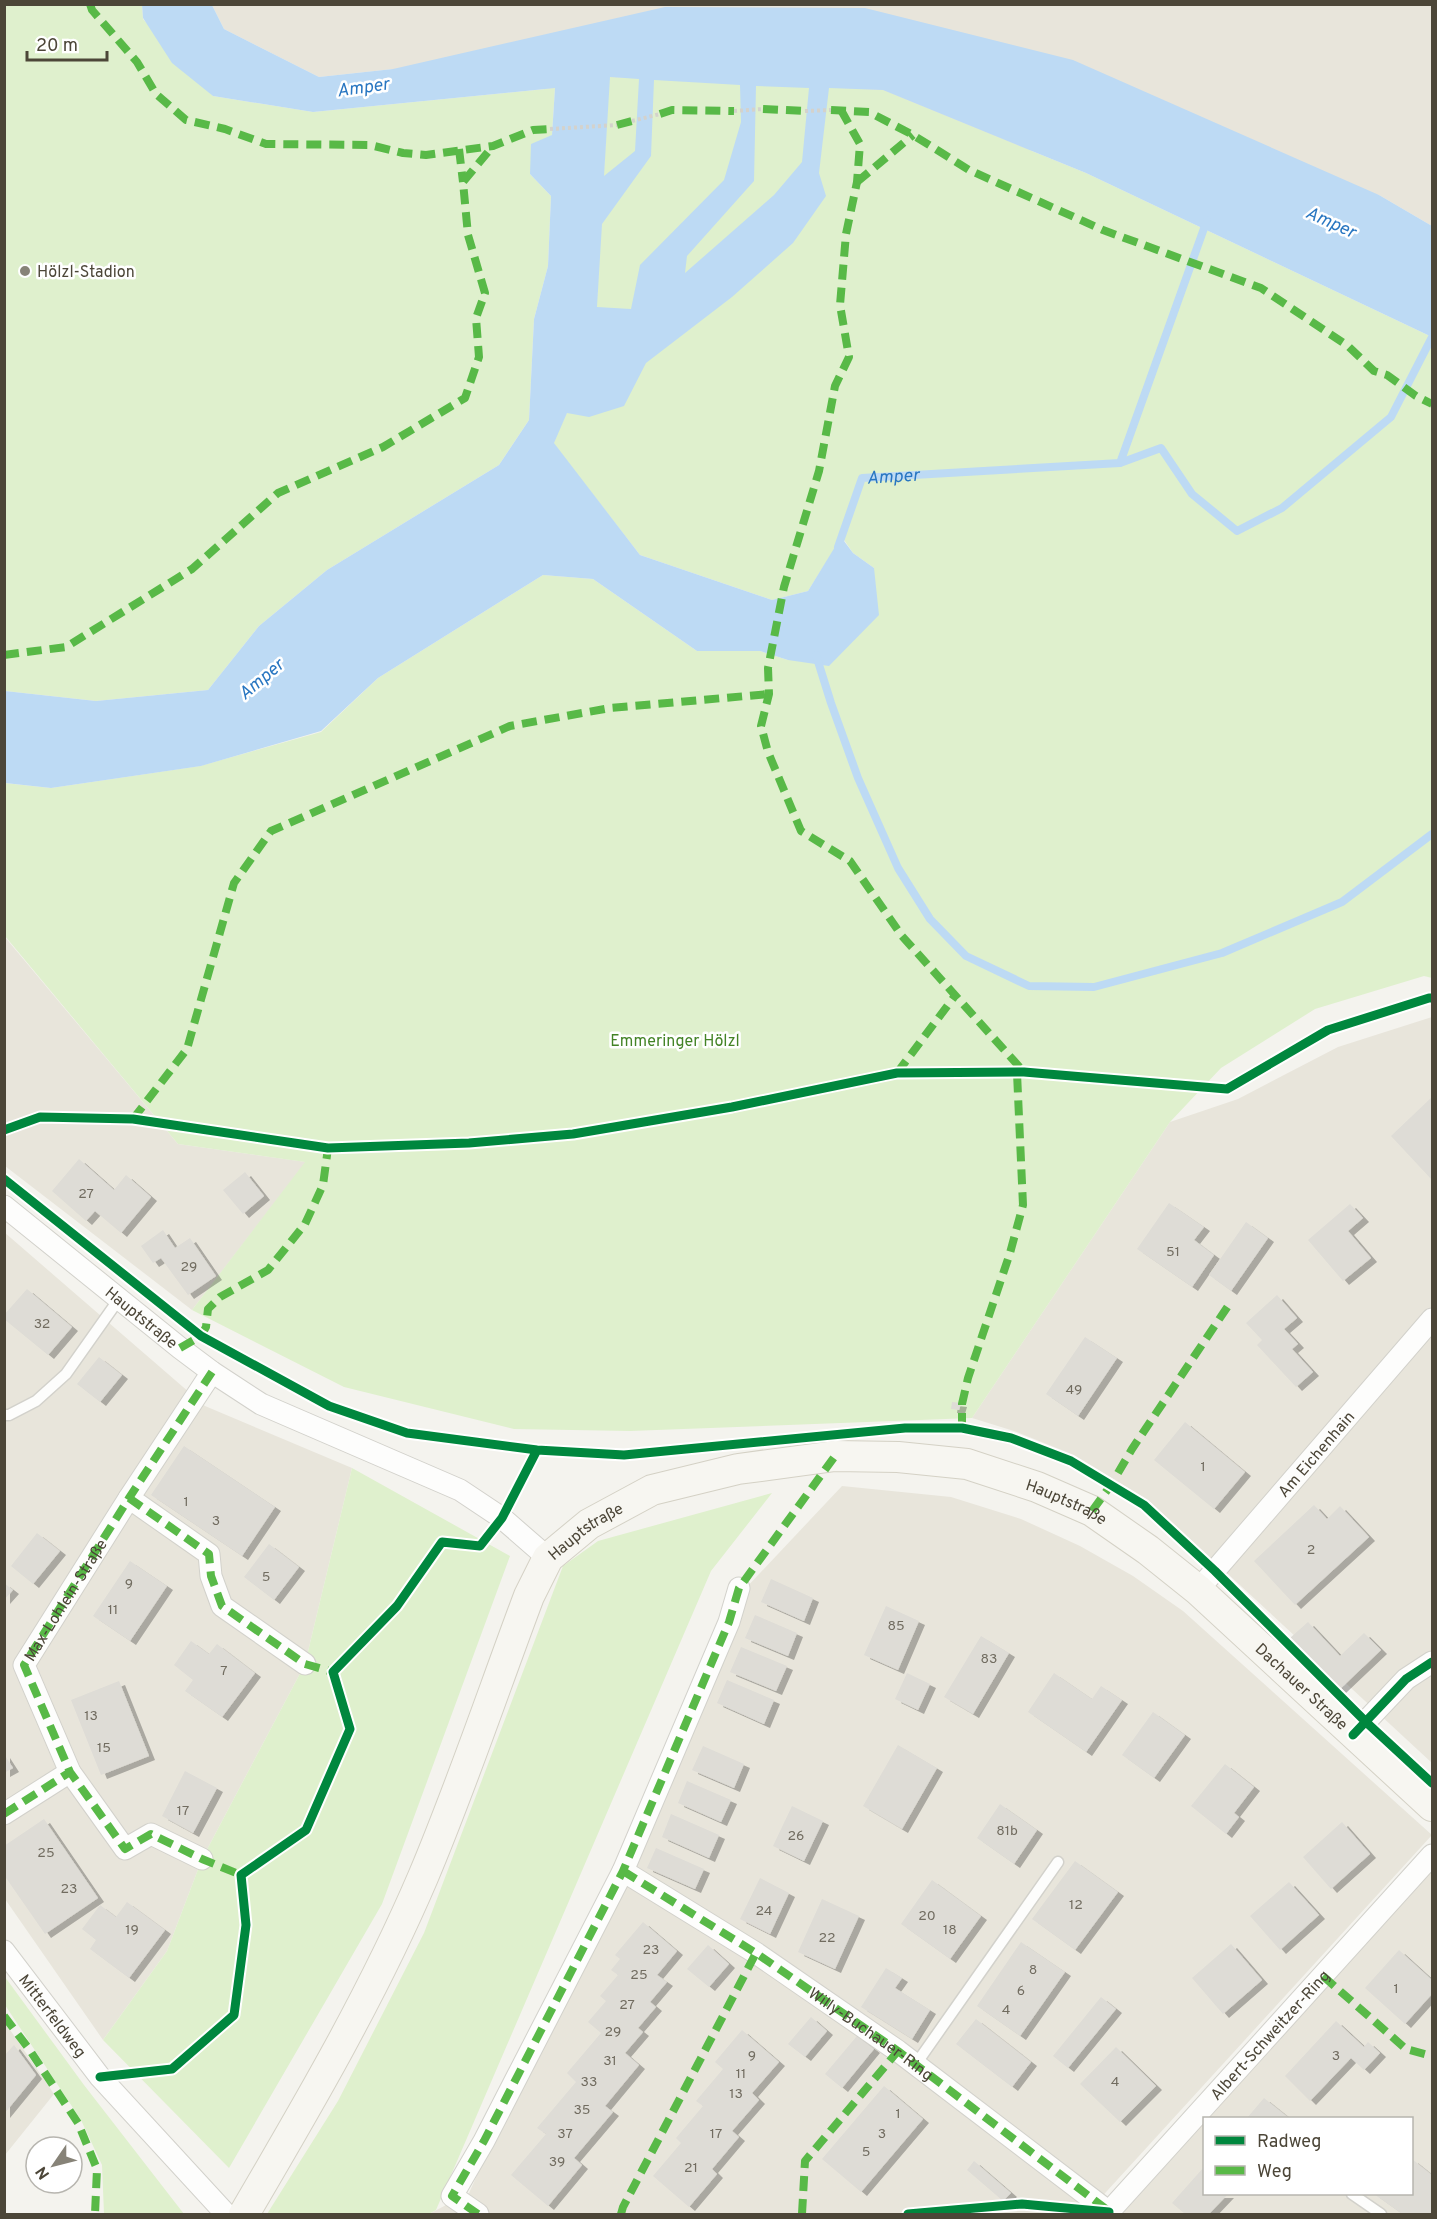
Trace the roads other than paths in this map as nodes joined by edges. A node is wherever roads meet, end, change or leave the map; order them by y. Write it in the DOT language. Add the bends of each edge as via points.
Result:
graph roads {
  1 [pos="4,1206"];
  2 [pos="119,1299"];
  3 [pos="1432,1319"];
  4 [pos="212,1372"];
  5 [pos="4,1415"];
  6 [pos="129,1497"];
  7 [pos="548,1558"];
  8 [pos="738,1588"];
  9 [pos="1198,1590"];
  10 [pos="1432,1662"];
  11 [pos="304,1664"];
  12 [pos="1353,1735"];
  13 [pos="70,1772"];
  14 [pos="1432,1806"];
  15 [pos="4,1814"];
  16 [pos="1432,1855"];
  17 [pos="202,1859"];
  18 [pos="1058,1862"];
  19 [pos="623,1871"];
  20 [pos="4,1950"];
  21 [pos="916,2064"];
  22 [pos="1355,2195"];
  23 [pos="1108,2213"];
  24 [pos="226,2214"];
  25 [pos="244,2214"];
  26 [pos="478,2214"];
  27 [pos="1381,2214"];
  1 -- 2 [label="street, Hauptstraße"];
  2 -- 4 [label="street, Hauptstraße"];
  2 -- 5 [label="lane" via="66,1374 36,1401"];
  3 -- 9 [label="street, Am Eichenhain"];
  4 -- 6 [label="street, Max-Lohlein-Straße"];
  4 -- 7 [label="street, Hauptstraße" via="261,1404 460,1490 502,1518"];
  6 -- 11 [label="street" via="209,1554 211,1576 222,1606"];
  6 -- 13 [label="street, Max-Lohlein-Straße" via="24,1665"];
  7 -- 9 [label="street, Hauptstraße" via="588,1524 652,1490 738,1469 824,1458 898,1457 967,1464 1037,1487 1092,1511"];
  7 -- 25 [label="street" via="529,1596 423,1878 318,2087"];
  8 -- 19 [label="street" via="729,1623"];
  9 -- 12 [label="street, Dachauer Straße"];
  10 -- 12 [label="street" via="1406,1679"];
  12 -- 14 [label="street, Dachauer Straße"];
  13 -- 15 [label="street"];
  13 -- 17 [label="street, Max-Lohlein-Straße" via="125,1849 151,1834"];
  16 -- 23 [label="street, Albert-Schweitzer-Ring"];
  18 -- 21 [label="lane"];
  19 -- 21 [label="street, Willy-Buchauer-Ring" via="756,1953"];
  19 -- 26 [label="street" via="452,2196"];
  20 -- 24 [label="street, Mitterfeldweg" via="100,2077"];
  21 -- 23 [label="street, Willy-Buchauer-Ring"];
  22 -- 27 [label="lane"];
}
